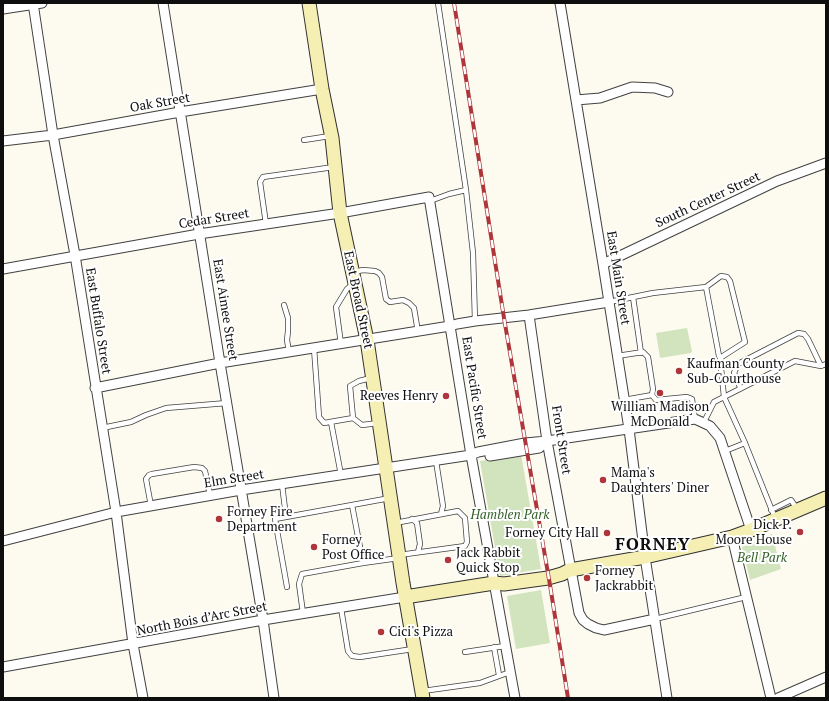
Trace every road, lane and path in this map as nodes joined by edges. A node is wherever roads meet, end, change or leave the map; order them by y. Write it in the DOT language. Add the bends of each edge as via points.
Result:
graph roads {
  1 [pos="163,3"];
  2 [pos="309,3"];
  3 [pos="438,3"];
  4 [pos="560,3"];
  5 [pos="36,4"];
  6 [pos="3,9"];
  7 [pos="322,89"];
  8 [pos="668,92"];
  9 [pos="576,100"];
  10 [pos="180,112"];
  11 [pos="53,135"];
  12 [pos="331,136"];
  13 [pos="304,140"];
  14 [pos="3,141"];
  15 [pos="826,163"];
  16 [pos="335,167"];
  17 [pos="466,190"];
  18 [pos="429,199"];
  19 [pos="340,213"];
  20 [pos="266,224"];
  21 [pos="199,234"];
  22 [pos="75,255"];
  23 [pos="603,264"];
  24 [pos="3,269"];
  25 [pos="353,277"];
  26 [pos="706,287"];
  27 [pos="633,297"];
  28 [pos="609,302"];
  29 [pos="284,305"];
  30 [pos="528,315"];
  31 [pos="505,320"];
  32 [pos="475,321"];
  33 [pos="450,326"];
  34 [pos="418,332"];
  35 [pos="367,340"];
  36 [pos="341,344"];
  37 [pos="314,348"];
  38 [pos="289,352"];
  39 [pos="641,353"];
  40 [pos="618,356"];
  41 [pos="720,358"];
  42 [pos="220,363"];
  43 [pos="824,365"];
  44 [pos="372,378"];
  45 [pos="740,387"];
  46 [pos="95,388"];
  47 [pos="652,395"];
  48 [pos="724,397"];
  49 [pos="624,400"];
  50 [pos="227,403"];
  51 [pos="353,418"];
  52 [pos="695,419"];
  53 [pos="331,422"];
  54 [pos="704,422"];
  55 [pos="379,424"];
  56 [pos="102,428"];
  57 [pos="629,429"];
  58 [pos="548,441"];
  59 [pos="745,443"];
  60 [pos="725,451"];
  61 [pos="471,455"];
  62 [pos="436,461"];
  63 [pos="385,469"];
  64 [pos="341,475"];
  65 [pos="282,484"];
  66 [pos="242,490"];
  67 [pos="210,495"];
  68 [pos="390,498"];
  69 [pos="826,498"];
  70 [pos="352,505"];
  71 [pos="151,506"];
  72 [pos="116,512"];
  73 [pos="441,514"];
  74 [pos="773,515"];
  75 [pos="286,516"];
  76 [pos="412,520"];
  77 [pos="394,523"];
  78 [pos="751,530"];
  79 [pos="732,537"];
  80 [pos="3,541"];
  81 [pos="418,552"];
  82 [pos="399,556"];
  83 [pos="645,557"];
  84 [pos="363,563"];
  85 [pos="570,570"];
  86 [pos="494,583"];
  87 [pos="287,587"];
  88 [pos="406,597"];
  89 [pos="746,597"];
  90 [pos="340,608"];
  91 [pos="303,614"];
  92 [pos="655,619"];
  93 [pos="263,620"];
  94 [pos="133,644"];
  95 [pos="506,646"];
  96 [pos="494,647"];
  97 [pos="414,648"];
  98 [pos="465,652"];
  99 [pos="3,667"];
  100 [pos="510,672"];
  101 [pos="499,675"];
  102 [pos="826,677"];
  103 [pos="422,694"];
  104 [pos="143,698"];
  105 [pos="274,698"];
  106 [pos="515,698"];
  107 [pos="667,698"];
  108 [pos="771,698"];
  109 [pos="778,698"];
  1 -- 10 [label="street, East Aimee Street"];
  2 -- 7 [label="main road, East Broad Street"];
  3 -- 17 [label="lane"];
  4 -- 9 [label="street, East Main Street"];
  5 -- 6 [label="street"];
  5 -- 11 [label="street, East Buffalo Street"];
  7 -- 10 [label="street, Oak Street"];
  7 -- 12 [label="main road, East Broad Street"];
  8 -- 9 [label="street" via="655,88 632,87 600,98"];
  9 -- 23 [label="street, East Main Street"];
  10 -- 11 [label="street, Oak Street"];
  10 -- 21 [label="street, East Aimee Street"];
  11 -- 14 [label="street, Oak Street"];
  11 -- 22 [label="street, East Buffalo Street"];
  12 -- 13 [label="lane"];
  12 -- 16 [label="main road, East Broad Street"];
  15 -- 23 [label="street, South Center Street" via="777,181"];
  16 -- 19 [label="main road, East Broad Street"];
  16 -- 20 [label="lane" via="263,177 260,182"];
  17 -- 18 [label="lane"];
  17 -- 32 [label="lane" via="473,253"];
  18 -- 19 [label="street, Cedar Street"];
  18 -- 33 [label="street, East Pacific Street"];
  19 -- 20 [label="street, Cedar Street"];
  19 -- 25 [label="main road, East Broad Street"];
  20 -- 21 [label="street, Cedar Street"];
  21 -- 22 [label="street, Cedar Street"];
  21 -- 42 [label="street, East Aimee Street"];
  22 -- 24 [label="street, Cedar Street"];
  22 -- 46 [label="street, East Buffalo Street"];
  23 -- 28 [label="street, East Main Street"];
  25 -- 34 [label="lane" via="363,270 379,273 386,299 390,302 403,300 414,308"];
  25 -- 35 [label="main road, East Broad Street"];
  25 -- 36 [label="lane" via="336,307"];
  26 -- 27 [label="lane"];
  26 -- 41 [label="lane"];
  26 -- 41 [label="lane" via="721,276 727,277 730,281 745,342"];
  27 -- 28 [label="lane"];
  27 -- 39 [label="lane"];
  28 -- 30 [label="street"];
  28 -- 40 [label="street, East Main Street"];
  29 -- 38 [label="lane" via="288,318 286,340"];
  30 -- 31 [label="street"];
  30 -- 58 [label="street, Front Street"];
  31 -- 32 [label="street"];
  31 -- 33 [label="street" via="460,329"];
  32 -- 33 [label="street"];
  33 -- 34 [label="street"];
  33 -- 61 [label="street, East Pacific Street"];
  34 -- 35 [label="street"];
  35 -- 36 [label="street"];
  35 -- 44 [label="main road, East Broad Street"];
  36 -- 37 [label="street"];
  37 -- 38 [label="street"];
  37 -- 53 [label="lane" via="319,417 324,423"];
  38 -- 42 [label="street"];
  39 -- 40 [label="lane"];
  39 -- 47 [label="lane" via="648,357"];
  40 -- 49 [label="street, East Main Street"];
  41 -- 48 [label="lane"];
  42 -- 46 [label="street"];
  42 -- 50 [label="street, East Aimee Street"];
  43 -- 45 [label="lane" via="795,361"];
  43 -- 45 [label="lane" via="804,334 798,333 738,364 734,373"];
  44 -- 51 [label="lane" via="350,386"];
  44 -- 55 [label="main road, East Broad Street"];
  45 -- 48 [label="lane"];
  46 -- 56 [label="street, East Buffalo Street"];
  47 -- 49 [label="lane"];
  47 -- 52 [label="lane" via="656,400 687,397 692,399"];
  48 -- 54 [label="lane" via="714,402"];
  48 -- 59 [label="lane"];
  49 -- 57 [label="street, East Main Street"];
  50 -- 56 [label="lane" via="166,408 131,422"];
  50 -- 66 [label="street, East Aimee Street"];
  51 -- 53 [label="lane"];
  51 -- 55 [label="lane" via="362,425"];
  52 -- 54 [label="street, Elm Street"];
  52 -- 57 [label="street, Elm Street"];
  53 -- 64 [label="lane"];
  54 -- 60 [label="street" via="716,432"];
  55 -- 63 [label="main road, East Broad Street"];
  56 -- 72 [label="street, East Buffalo Street"];
  57 -- 58 [label="street, Elm Street"];
  57 -- 83 [label="street, East Main Street"];
  58 -- 61 [label="street, Elm Street" via="525,443"];
  58 -- 85 [label="street, Front Street"];
  59 -- 60 [label="lane"];
  59 -- 74 [label="lane"];
  60 -- 78 [label="street"];
  61 -- 62 [label="street, Elm Street"];
  61 -- 86 [label="street, East Pacific Street"];
  62 -- 63 [label="street, Elm Street"];
  62 -- 73 [label="lane" via="443,506"];
  63 -- 64 [label="street, Elm Street"];
  63 -- 68 [label="main road, East Broad Street"];
  64 -- 65 [label="street, Elm Street"];
  65 -- 66 [label="street, Elm Street"];
  65 -- 75 [label="lane"];
  66 -- 67 [label="street, Elm Street"];
  66 -- 93 [label="street, East Aimee Street"];
  67 -- 71 [label="street, Elm Street"];
  67 -- 71 [label="lane" via="205,471 202,468 152,474 146,479"];
  68 -- 70 [label="lane"];
  68 -- 77 [label="main road, East Broad Street"];
  69 -- 74 [label="main road" via="794,505"];
  70 -- 75 [label="lane"];
  70 -- 84 [label="lane"];
  71 -- 72 [label="street, Elm Street"];
  72 -- 80 [label="street, Elm Street"];
  72 -- 94 [label="street, East Buffalo Street"];
  73 -- 76 [label="lane"];
  73 -- 81 [label="lane" via="458,511 465,518 467,542 464,546"];
  74 -- 78 [label="main road"];
  75 -- 87 [label="lane" via="275,519"];
  76 -- 77 [label="lane"];
  76 -- 81 [label="lane" via="417,524 420,544"];
  77 -- 82 [label="main road, East Broad Street"];
  78 -- 79 [label="main road"];
  79 -- 83 [label="main road"];
  79 -- 89 [label="street"];
  81 -- 82 [label="lane"];
  82 -- 84 [label="lane"];
  82 -- 88 [label="main road, East Broad Street"];
  83 -- 85 [label="main road"];
  83 -- 92 [label="street, East Main Street"];
  84 -- 91 [label="lane" via="302,574 299,584"];
  85 -- 86 [label="main road" via="562,567 547,574 501,578"];
  85 -- 92 [label="street, Front Street" via="579,613 588,624 604,630"];
  86 -- 88 [label="main road"];
  86 -- 95 [label="street, East Pacific Street"];
  88 -- 90 [label="street, North Bois d’Arc Street"];
  88 -- 97 [label="main road, East Broad Street"];
  89 -- 92 [label="lane"];
  89 -- 108 [label="street"];
  90 -- 91 [label="street, North Bois d’Arc Street"];
  90 -- 97 [label="lane" via="348,651 352,656 360,657"];
  91 -- 93 [label="street, North Bois d’Arc Street"];
  92 -- 107 [label="street, East Main Street"];
  93 -- 94 [label="street, North Bois d’Arc Street"];
  93 -- 105 [label="street, East Aimee Street"];
  94 -- 99 [label="street, North Bois d’Arc Street"];
  94 -- 104 [label="street, East Buffalo Street"];
  95 -- 96 [label="lane"];
  95 -- 100 [label="street, East Pacific Street"];
  96 -- 98 [label="lane"];
  96 -- 101 [label="lane"];
  97 -- 103 [label="main road, East Broad Street"];
  100 -- 101 [label="lane"];
  100 -- 106 [label="street, East Pacific Street"];
  101 -- 103 [label="lane" via="480,683"];
  102 -- 109 [label="street"];
}
